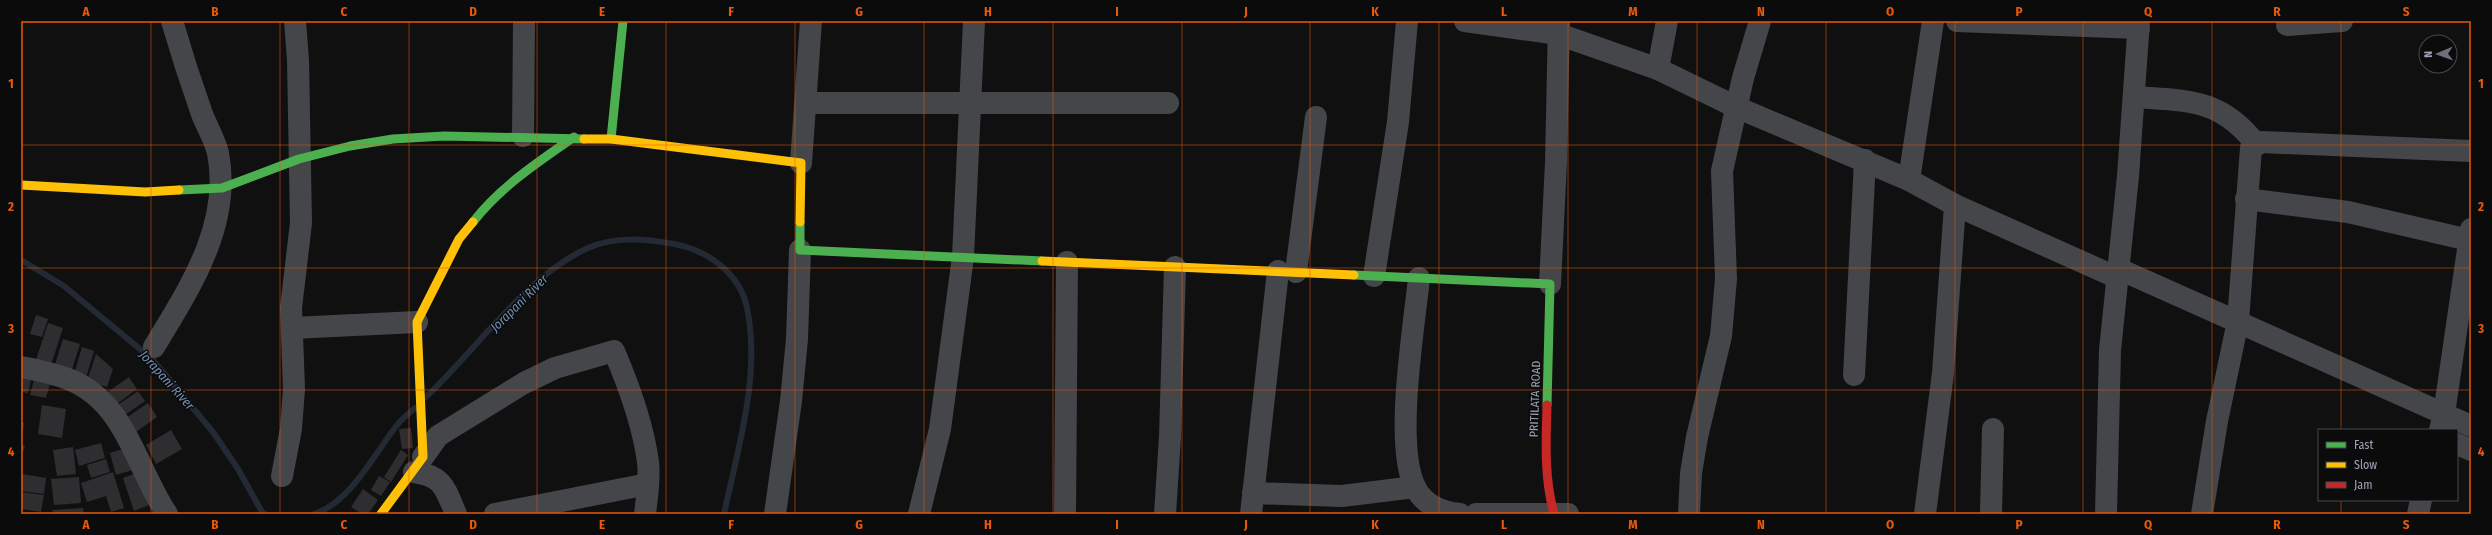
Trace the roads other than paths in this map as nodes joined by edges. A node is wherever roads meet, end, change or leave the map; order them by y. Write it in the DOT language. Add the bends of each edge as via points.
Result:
graph roads {
  1 [pos="172,21"];
  2 [pos="295,21"];
  3 [pos="524,21"];
  4 [pos="623,21"];
  5 [pos="811,21"];
  6 [pos="974,21"];
  7 [pos="1407,21"];
  8 [pos="1464,21"];
  9 [pos="1667,21"];
  10 [pos="1760,21"];
  11 [pos="1933,21"];
  12 [pos="1957,21"];
  13 [pos="2342,21"];
  14 [pos="2139,24"];
  15 [pos="2287,25"];
  16 [pos="1558,27"];
  17 [pos="1658,69"];
  18 [pos="2134,97"];
  19 [pos="806,103"];
  20 [pos="1168,103"];
  21 [pos="969,104"];
  22 [pos="1736,107"];
  23 [pos="1316,117"];
  24 [pos="524,136"];
  25 [pos="574,138"];
  26 [pos="612,139"];
  27 [pos="2256,144"];
  28 [pos="2471,151"];
  29 [pos="299,159"];
  30 [pos="1865,160"];
  31 [pos="801,163"];
  32 [pos="1909,180"];
  33 [pos="21,185"];
  34 [pos="222,188"];
  35 [pos="2246,199"];
  36 [pos="1955,205"];
  37 [pos="2470,234"];
  38 [pos="800,250"];
  39 [pos="963,257"];
  40 [pos="1067,262"];
  41 [pos="1175,267"];
  42 [pos="1287,272"];
  43 [pos="2118,274"];
  44 [pos="1374,276"];
  45 [pos="1419,278"];
  46 [pos="1550,284"];
  47 [pos="2238,321"];
  48 [pos="417,322"];
  49 [pos="292,328"];
  50 [pos="154,347"];
  51 [pos="21,367"];
  52 [pos="1854,374"];
  53 [pos="2442,422"];
  54 [pos="2471,426"];
  55 [pos="1993,429"];
  56 [pos="2458,444"];
  57 [pos="2471,450"];
  58 [pos="419,465"];
  59 [pos="282,476"];
  60 [pos="648,484"];
  61 [pos="1253,493"];
  62 [pos="1421,501"];
  63 [pos="2421,501"];
  64 [pos="167,514"];
  65 [pos="381,514"];
  66 [pos="456,514"];
  67 [pos="495,514"];
  68 [pos="645,514"];
  69 [pos="775,514"];
  70 [pos="919,514"];
  71 [pos="1065,514"];
  72 [pos="1165,514"];
  73 [pos="1251,514"];
  74 [pos="1460,514"];
  75 [pos="1476,514"];
  76 [pos="1558,514"];
  77 [pos="1689,514"];
  78 [pos="1925,514"];
  79 [pos="1991,514"];
  80 [pos="2106,514"];
  81 [pos="2202,514"];
  82 [pos="2418,514"];
  1 -- 34 [label="street" via="217,152"];
  2 -- 29 [label="street"];
  3 -- 24 [label="street"];
  4 -- 26 [label="street"];
  5 -- 19 [label="street"];
  6 -- 21 [label="street"];
  7 -- 44 [label="street" via="1398,122"];
  8 -- 16 [label="street"];
  9 -- 17 [label="street"];
  10 -- 22 [label="street"];
  11 -- 32 [label="street"];
  12 -- 14 [label="street"];
  13 -- 15 [label="street"];
  14 -- 18 [label="street"];
  16 -- 17 [label="street"];
  16 -- 46 [label="street" via="1556,162"];
  17 -- 22 [label="street"];
  18 -- 27 [label="street" via="2185,100 2206,105 2232,118"];
  18 -- 43 [label="street"];
  19 -- 21 [label="street"];
  19 -- 31 [label="street"];
  20 -- 21 [label="street"];
  21 -- 39 [label="street"];
  22 -- 30 [label="street"];
  22 -- 77 [label="street" via="1722,170 1726,279 1721,336 1697,437 1691,473"];
  23 -- 42 [label="street"];
  24 -- 25 [label="street"];
  24 -- 29 [label="street" via="393,139"];
  25 -- 26 [label="street"];
  25 -- 48 [label="street" via="528,169 486,205 459,239"];
  26 -- 31 [label="street"];
  27 -- 28 [label="street" via="2262,142"];
  27 -- 35 [label="street" via="2251,148 2249,155"];
  29 -- 34 [label="street"];
  29 -- 49 [label="street" via="301,223 291,308"];
  30 -- 32 [label="street"];
  30 -- 52 [label="street"];
  31 -- 38 [label="street"];
  32 -- 36 [label="street"];
  33 -- 34 [label="street" via="145,192"];
  34 -- 50 [label="street" via="210,242 198,271"];
  35 -- 37 [label="street" via="2348,212"];
  35 -- 47 [label="street"];
  36 -- 43 [label="street"];
  36 -- 78 [label="street" via="1942,373"];
  37 -- 53 [label="street"];
  38 -- 39 [label="street"];
  38 -- 69 [label="street" via="797,339"];
  39 -- 40 [label="street"];
  39 -- 70 [label="street" via="940,429"];
  40 -- 41 [label="street"];
  40 -- 71 [label="street"];
  41 -- 42 [label="street"];
  41 -- 72 [label="street"];
  42 -- 44 [label="street"];
  42 -- 61 [label="street"];
  43 -- 47 [label="street"];
  43 -- 80 [label="street" via="2110,350"];
  44 -- 45 [label="street"];
  45 -- 46 [label="street"];
  45 -- 62 [label="street" via="1405,424 1408,459"];
  46 -- 76 [label="street, PRITILATA ROAD" via="1545,466 1547,489"];
  47 -- 53 [label="street"];
  47 -- 81 [label="street" via="2217,421"];
  48 -- 49 [label="street"];
  48 -- 58 [label="street"];
  49 -- 59 [label="street" via="294,389 291,428"];
  51 -- 64 [label="street" via="69,379 89,390 107,406 122,426 143,474"];
  53 -- 54 [label="street"];
  55 -- 79 [label="street"];
  56 -- 57 [label="street"];
  58 -- 60 [label="street" via="438,436 524,383 554,368 614,351 625,376 641,430 648,463"];
  58 -- 65 [label="street"];
  58 -- 66 [label="street" via="441,481"];
  60 -- 67 [label="street"];
  60 -- 68 [label="street"];
  61 -- 62 [label="street"];
  61 -- 73 [label="street"];
  62 -- 74 [label="street" via="1444,512"];
  63 -- 82 [label="street"];
  75 -- 76 [label="street"];
}
